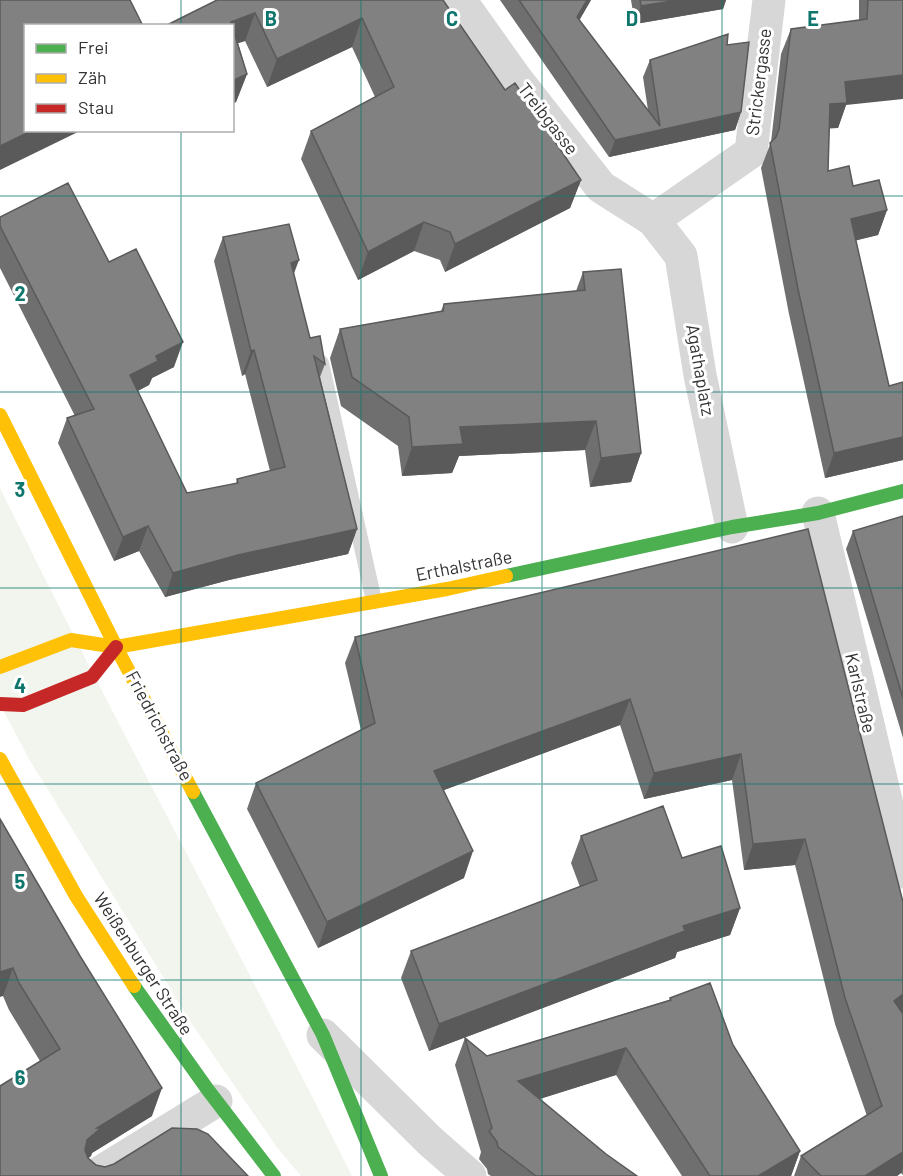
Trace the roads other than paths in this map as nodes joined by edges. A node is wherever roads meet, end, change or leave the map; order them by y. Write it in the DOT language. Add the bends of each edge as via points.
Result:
graph roads {
  1 [pos="460,0"];
  2 [pos="769,0"];
  3 [pos="653,220"];
  4 [pos="321,363"];
  5 [pos="0,415"];
  6 [pos="903,491"];
  7 [pos="818,513"];
  8 [pos="732,527"];
  9 [pos="374,601"];
  10 [pos="116,646"];
  11 [pos="0,667"];
  12 [pos="0,704"];
  13 [pos="0,759"];
  14 [pos="903,872"];
  15 [pos="323,1035"];
  16 [pos="216,1101"];
  17 [pos="94,1176"];
  18 [pos="274,1176"];
  19 [pos="381,1176"];
  20 [pos="470,1176"];
  1 -- 3 [label="street, Treibgasse" via="601,188"];
  2 -- 3 [label="street, Strickergasse" via="751,152"];
  3 -- 8 [label="street, Agathaplatz" via="681,256 700,375"];
  4 -- 9 [label="lane"];
  5 -- 10 [label="main road, Friedrichstraße"];
  6 -- 7 [label="main road, Erthalstraße"];
  7 -- 8 [label="main road, Erthalstraße"];
  7 -- 14 [label="street, Karlstraße"];
  8 -- 9 [label="main road, Erthalstraße" via="447,589"];
  9 -- 10 [label="main road, Erthalstraße"];
  10 -- 11 [label="main road, Erthalstraße" via="71,640"];
  10 -- 12 [label="main road" via="92,676 23,705"];
  10 -- 15 [label="main road, Friedrichstraße"];
  13 -- 16 [label="main road, Weißenburger Straße" via="102,938"];
  15 -- 19 [label="main road, Friedrichstraße"];
  15 -- 20 [label="street, Friedrichstraße"];
  16 -- 17 [label="street"];
  16 -- 18 [label="main road, Weißenburger Straße"];
}
